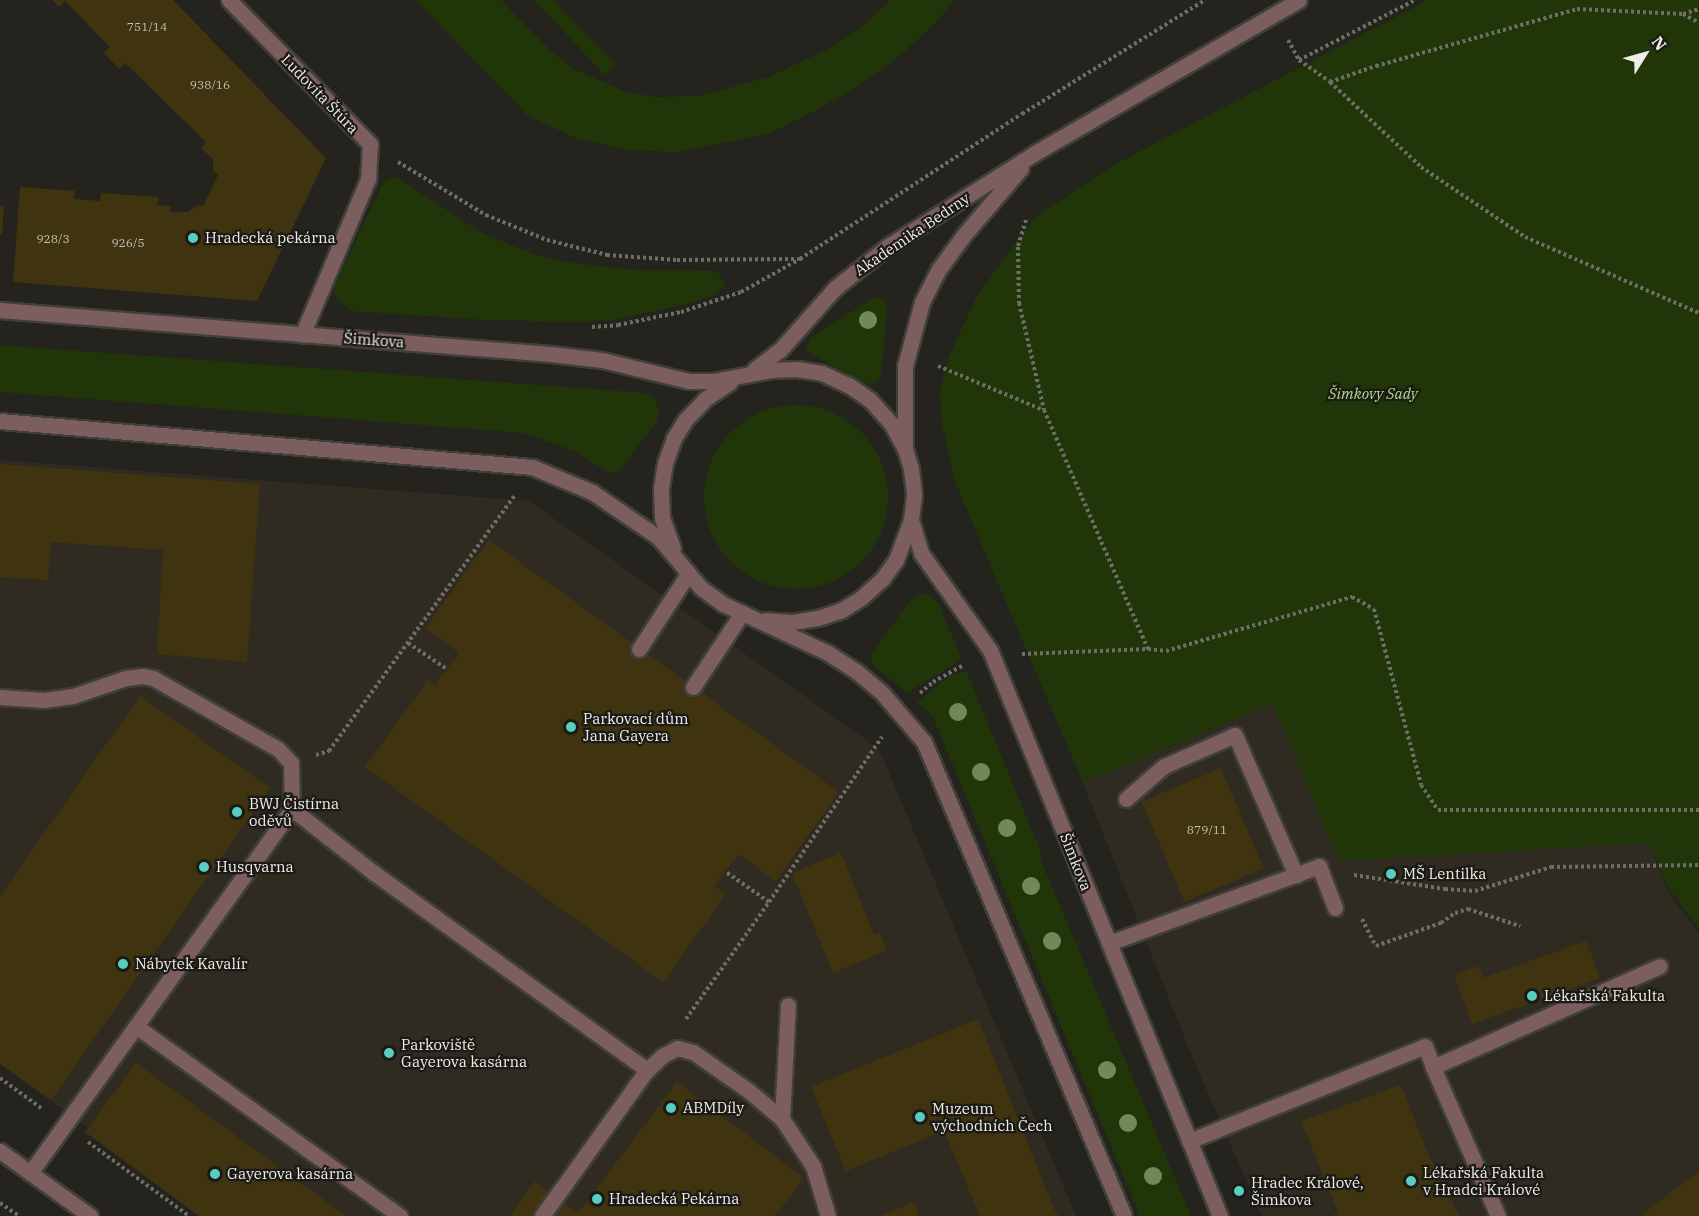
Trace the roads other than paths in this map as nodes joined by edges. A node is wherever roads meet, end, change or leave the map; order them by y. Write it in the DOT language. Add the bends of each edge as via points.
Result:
graph roads {
  1 [pos="229,0"];
  2 [pos="1299,0"];
  3 [pos="1035,153"];
  4 [pos="0,310"];
  5 [pos="302,335"];
  6 [pos="746,375"];
  7 [pos="0,421"];
  8 [pos="905,450"];
  9 [pos="911,520"];
  10 [pos="688,574"];
  11 [pos="742,613"];
  12 [pos="639,649"];
  13 [pos="693,687"];
  14 [pos="0,697"];
  15 [pos="1126,799"];
  16 [pos="292,809"];
  17 [pos="1296,875"];
  18 [pos="1335,908"];
  19 [pos="1109,943"];
  20 [pos="1660,966"];
  21 [pos="788,1005"];
  22 [pos="136,1026"];
  23 [pos="1433,1067"];
  24 [pos="647,1070"];
  25 [pos="782,1119"];
  26 [pos="1190,1141"];
  27 [pos="0,1151"];
  28 [pos="30,1173"];
  29 [pos="90,1216"];
  30 [pos="400,1216"];
  31 [pos="542,1216"];
  32 [pos="828,1216"];
  33 [pos="1124,1216"];
  34 [pos="1220,1216"];
  35 [pos="1498,1216"];
  1 -- 5 [label="street, Ludovíta Štúra" via="370,144 368,179"];
  2 -- 3 [label="street, Akademika Bedrny"];
  3 -- 6 [label="street, Akademika Bedrny" via="862,266 835,288 773,357"];
  3 -- 8 [label="street, Akademika Bedrny" via="964,235 939,269 922,302 905,366"];
  4 -- 5 [label="street, Šimkova"];
  5 -- 6 [label="street, Šimkova" via="602,360 689,381"];
  6 -- 8 [label="street, Šimkova" via="771,369 797,369 850,386 870,400 891,423"];
  6 -- 10 [label="street, Šimkova" via="724,385 686,419 665,463 662,518 670,544"];
  7 -- 10 [label="street, Šimkova" via="532,467 592,492 630,517 658,537"];
  8 -- 9 [label="street, Šimkova" via="914,495"];
  9 -- 11 [label="street, Šimkova" via="905,541 882,579 842,610 791,622"];
  9 -- 19 [label="street, Šimkova" via="925,560 990,650"];
  10 -- 11 [label="street, Šimkova" via="723,604"];
  10 -- 12 [label="street"];
  11 -- 13 [label="street"];
  11 -- 33 [label="street, Šimkova" via="828,653 856,671 900,711 924,742"];
  14 -- 16 [label="street" via="63,698 126,678 153,678 278,749 291,763"];
  15 -- 17 [label="street" via="1164,766 1235,735"];
  16 -- 22 [label="street"];
  16 -- 24 [label="street"];
  17 -- 18 [label="street" via="1319,866"];
  17 -- 19 [label="street"];
  19 -- 26 [label="street, Šimkova"];
  20 -- 23 [label="street"];
  21 -- 25 [label="street"];
  22 -- 28 [label="street"];
  22 -- 30 [label="street"];
  23 -- 26 [label="street" via="1425,1046"];
  23 -- 35 [label="street"];
  24 -- 25 [label="street" via="677,1048 693,1052"];
  24 -- 31 [label="street"];
  25 -- 32 [label="street" via="813,1166"];
  26 -- 34 [label="street, Šimkova"];
  27 -- 28 [label="street"];
  28 -- 29 [label="street"];
}
